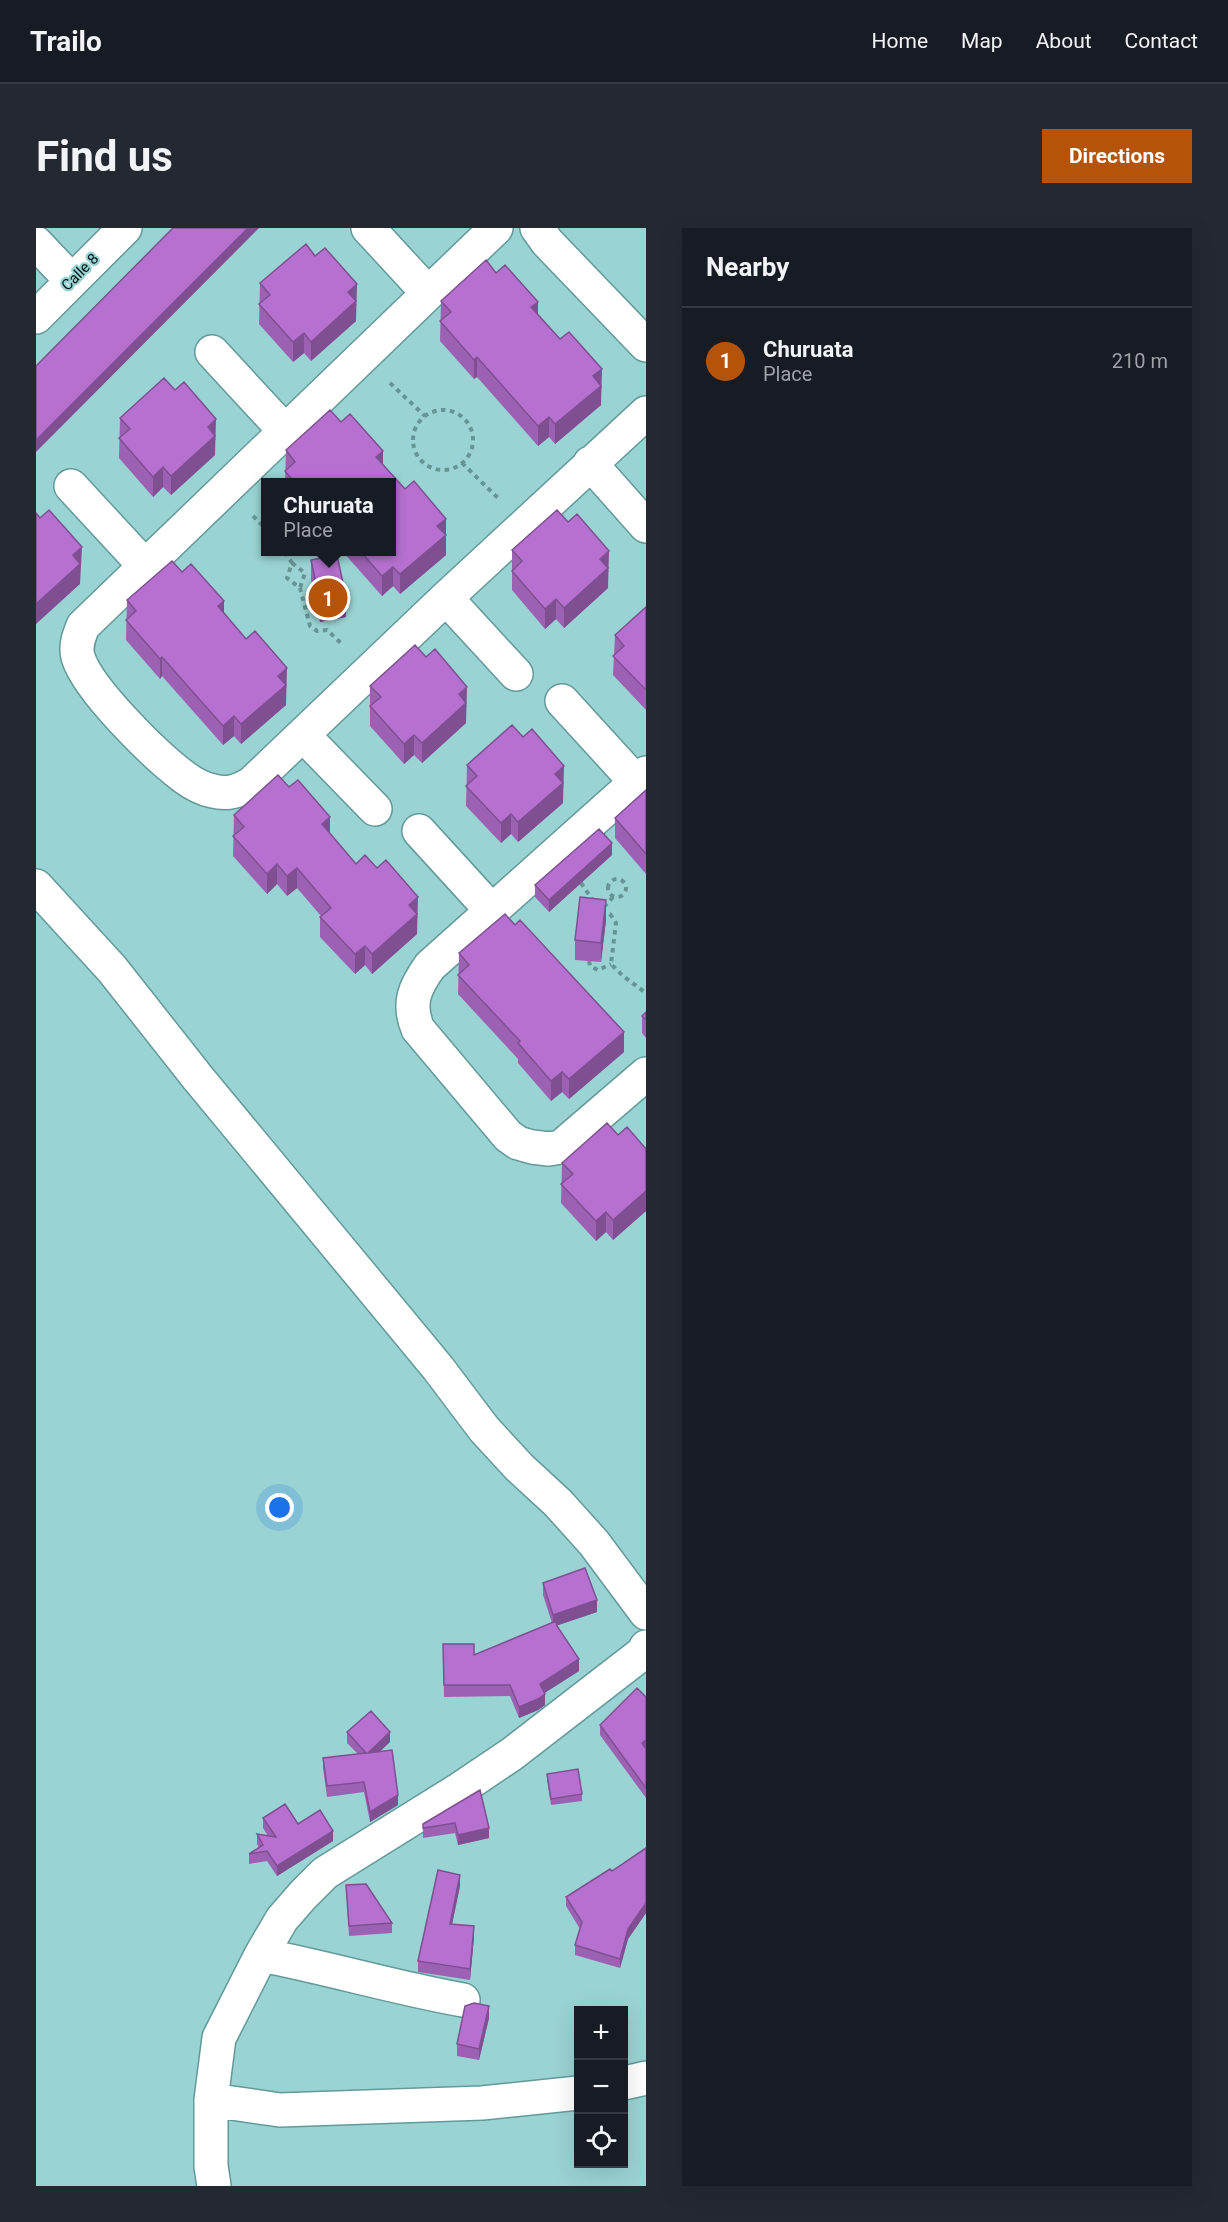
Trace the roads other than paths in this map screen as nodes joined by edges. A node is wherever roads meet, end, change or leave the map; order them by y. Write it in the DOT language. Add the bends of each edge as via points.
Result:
graph roads {
  1 [pos="125,228"];
  2 [pos="368,228"];
  3 [pos="496,228"];
  4 [pos="537,228"];
  5 [pos="36,243"];
  6 [pos="72,281"];
  7 [pos="428,293"];
  8 [pos="36,316"];
  9 [pos="646,345"];
  10 [pos="212,352"];
  11 [pos="646,413"];
  12 [pos="285,430"];
  13 [pos="590,463"];
  14 [pos="71,486"];
  15 [pos="646,526"];
  16 [pos="145,566"];
  17 [pos="446,598"];
  18 [pos="516,674"];
  19 [pos="562,701"];
  20 [pos="303,735"];
  21 [pos="641,777"];
  22 [pos="375,809"];
  23 [pos="419,831"];
  24 [pos="36,886"];
  25 [pos="492,911"];
  26 [pos="645,1077"];
  27 [pos="646,1613"];
  28 [pos="646,1647"];
  29 [pos="261,1955"];
  30 [pos="463,2000"];
  31 [pos="646,2078"];
  32 [pos="628,2082"];
  33 [pos="574,2093"];
  34 [pos="211,2100"];
  35 [pos="214,2186"];
  1 -- 6 [label="street, Calle 8"];
  2 -- 7 [label="street"];
  3 -- 7 [label="street"];
  4 -- 9 [label="street"];
  5 -- 6 [label="street"];
  6 -- 8 [label="street, Calle 8"];
  7 -- 12 [label="street"];
  10 -- 12 [label="street"];
  11 -- 13 [label="street"];
  12 -- 16 [label="street"];
  13 -- 15 [label="street"];
  13 -- 17 [label="street"];
  14 -- 16 [label="street"];
  16 -- 20 [label="street" via="83,626 77,640 77,654 85,673 130,726 185,778 225,793 238,792 252,783"];
  17 -- 18 [label="street"];
  17 -- 20 [label="street"];
  19 -- 21 [label="street"];
  20 -- 22 [label="street"];
  21 -- 25 [label="street"];
  23 -- 25 [label="street"];
  24 -- 27 [label="street" via="119,978 484,1429 594,1543"];
  25 -- 26 [label="street" via="430,966 413,994 412,1009 418,1029 508,1136 532,1147 561,1147"];
  28 -- 29 [label="street" via="512,1754 325,1874 282,1919"];
  29 -- 30 [label="street"];
  29 -- 34 [label="street" via="219,2038"];
  31 -- 32 [label="street"];
  33 -- 34 [label="street" via="482,2103 280,2110"];
  34 -- 35 [label="street"];
}
